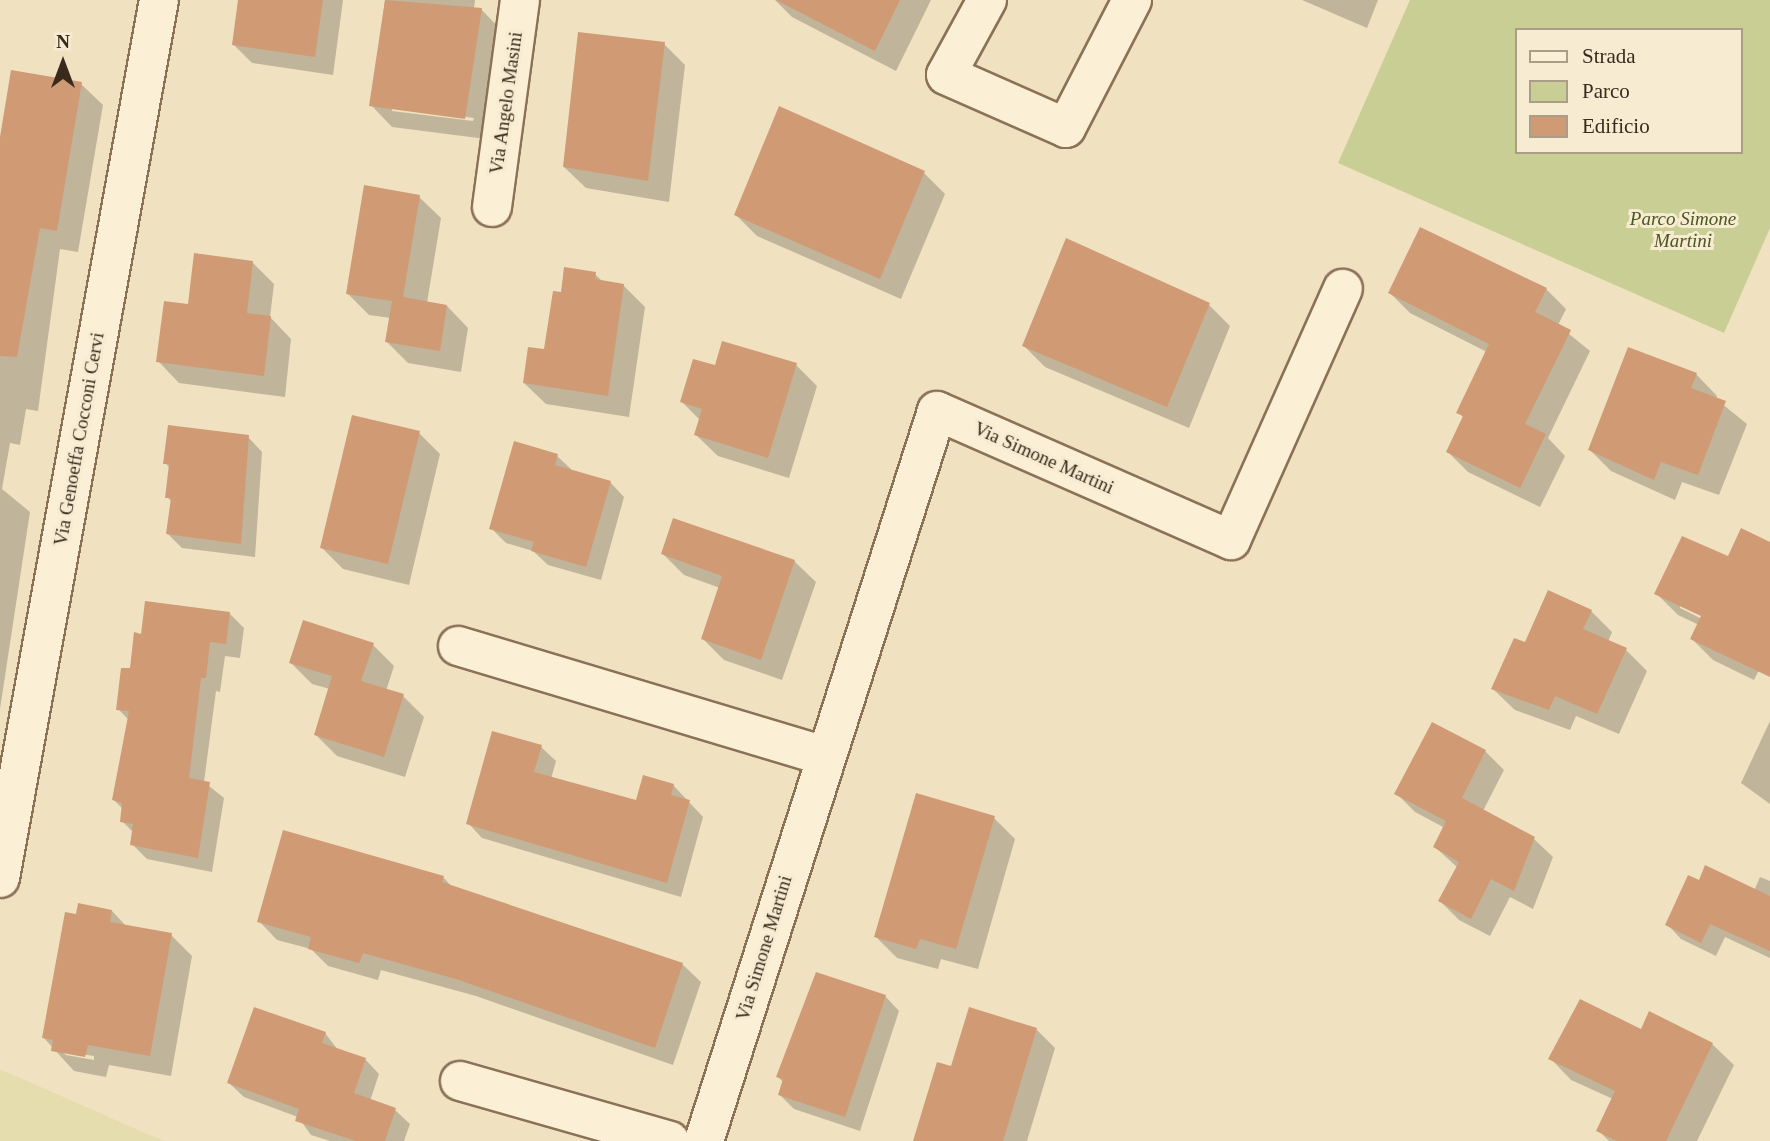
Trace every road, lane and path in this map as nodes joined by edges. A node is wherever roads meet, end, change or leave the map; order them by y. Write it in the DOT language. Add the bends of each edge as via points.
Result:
graph roads {
  1 [pos="159,0"];
  2 [pos="520,0"];
  3 [pos="987,0"];
  4 [pos="1132,0"];
  5 [pos="492,207"];
  6 [pos="1343,289"];
  7 [pos="458,646"];
  8 [pos="825,756"];
  9 [pos="0,878"];
  10 [pos="460,1081"];
  11 [pos="670,1141"];
  12 [pos="704,1141"];
  1 -- 9 [label="street, Via Genoeffa Cocconi Cervi"];
  2 -- 5 [label="street, Via Angelo Masini"];
  3 -- 4 [label="street" via="946,75 1066,128"];
  6 -- 8 [label="street, Via Simone Martini" via="1231,540 937,411"];
  7 -- 8 [label="street"];
  8 -- 12 [label="street, Via Simone Martini"];
  10 -- 11 [label="street"];
}
